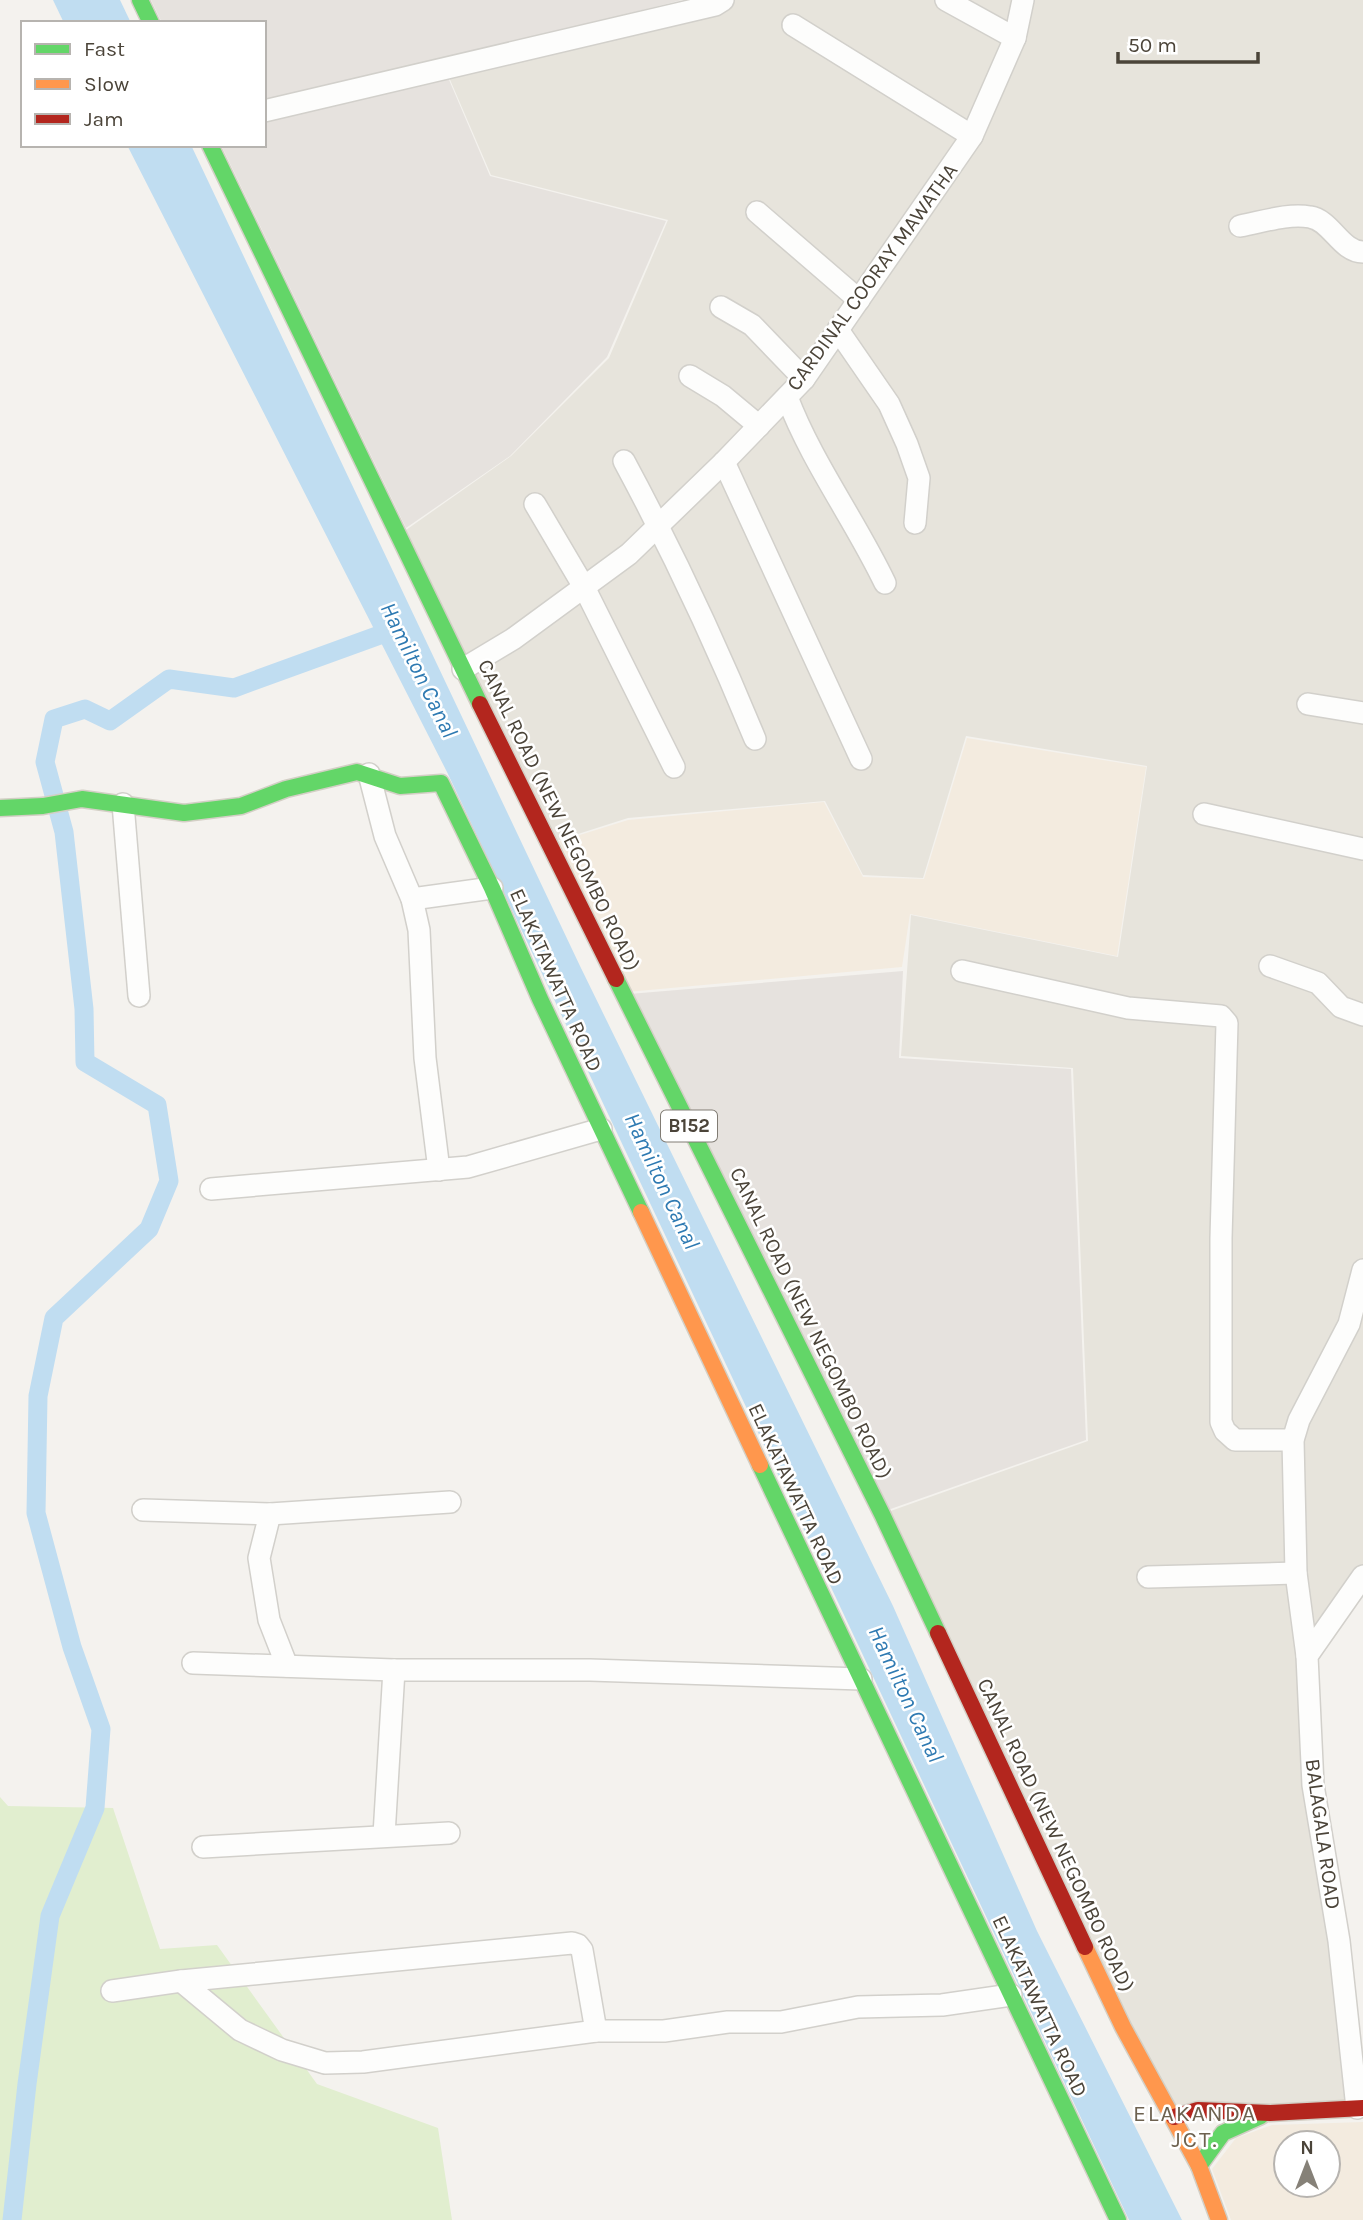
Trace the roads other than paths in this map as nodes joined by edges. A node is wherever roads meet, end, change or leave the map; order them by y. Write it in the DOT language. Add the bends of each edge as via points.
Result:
graph roads {
  1 [pos="140,0"];
  2 [pos="723,0"];
  3 [pos="946,0"];
  4 [pos="1023,0"];
  5 [pos="150,21"];
  6 [pos="793,25"];
  7 [pos="1015,38"];
  8 [pos="266,111"];
  9 [pos="972,136"];
  10 [pos="211,147"];
  11 [pos="757,212"];
  12 [pos="1240,226"];
  13 [pos="1363,252"];
  14 [pos="859,300"];
  15 [pos="721,307"];
  16 [pos="838,330"];
  17 [pos="690,376"];
  18 [pos="804,379"];
  19 [pos="787,397"];
  20 [pos="759,426"];
  21 [pos="624,461"];
  22 [pos="724,462"];
  23 [pos="535,504"];
  24 [pos="915,523"];
  25 [pos="658,524"];
  26 [pos="885,583"];
  27 [pos="584,587"];
  28 [pos="463,669"];
  29 [pos="1308,704"];
  30 [pos="1363,713"];
  31 [pos="755,739"];
  32 [pos="861,759"];
  33 [pos="674,766"];
  34 [pos="369,774"];
  35 [pos="123,804"];
  36 [pos="0,808"];
  37 [pos="1204,814"];
  38 [pos="1363,849"];
  39 [pos="492,888"];
  40 [pos="412,899"];
  41 [pos="1270,966"];
  42 [pos="962,971"];
  43 [pos="139,996"];
  44 [pos="1363,1016"];
  45 [pos="601,1129"];
  46 [pos="439,1170"];
  47 [pos="211,1189"];
  48 [pos="1363,1270"];
  49 [pos="1293,1440"];
  50 [pos="450,1502"];
  51 [pos="143,1510"];
  52 [pos="270,1514"];
  53 [pos="1296,1573"];
  54 [pos="1363,1576"];
  55 [pos="1148,1577"];
  56 [pos="1307,1656"];
  57 [pos="193,1663"];
  58 [pos="287,1666"];
  59 [pos="394,1670"];
  60 [pos="861,1679"];
  61 [pos="449,1833"];
  62 [pos="384,1835"];
  63 [pos="203,1847"];
  64 [pos="181,1981"];
  65 [pos="112,1991"];
  66 [pos="1011,1995"];
  67 [pos="596,2031"];
  68 [pos="1360,2108"];
  69 [pos="1270,2113"];
  70 [pos="1174,2117"];
  71 [pos="1199,2166"];
  72 [pos="1118,2220"];
  73 [pos="1219,2220"];
  1 -- 5 [label="main road"];
  2 -- 8 [label="street"];
  3 -- 7 [label="street"];
  4 -- 7 [label="street, CARDINAL COORAY MAWATHA"];
  6 -- 9 [label="street"];
  7 -- 9 [label="street, CARDINAL COORAY MAWATHA"];
  9 -- 14 [label="street, CARDINAL COORAY MAWATHA"];
  10 -- 28 [label="main road, CANAL ROAD (NEW NEGOMBO ROAD) / B152"];
  11 -- 14 [label="street"];
  12 -- 13 [label="street" via="1312,217"];
  14 -- 16 [label="street, CARDINAL COORAY MAWATHA"];
  15 -- 18 [label="street" via="752,325"];
  16 -- 18 [label="street, CARDINAL COORAY MAWATHA"];
  16 -- 24 [label="street" via="889,404 907,444 919,478"];
  17 -- 20 [label="street"];
  18 -- 19 [label="street, CARDINAL COORAY MAWATHA"];
  19 -- 20 [label="street, CARDINAL COORAY MAWATHA"];
  19 -- 26 [label="street" via="797,424"];
  20 -- 22 [label="street, CARDINAL COORAY MAWATHA"];
  21 -- 25 [label="street"];
  22 -- 25 [label="street, CARDINAL COORAY MAWATHA"];
  22 -- 32 [label="street"];
  23 -- 27 [label="street"];
  25 -- 27 [label="street, CARDINAL COORAY MAWATHA" via="629,554"];
  25 -- 31 [label="street" via="716,643"];
  27 -- 28 [label="street, CARDINAL COORAY MAWATHA"];
  27 -- 33 [label="street"];
  28 -- 70 [label="main road, CANAL ROAD (NEW NEGOMBO ROAD) / B152" via="882,1514 1122,2027"];
  29 -- 30 [label="street"];
  34 -- 35 [label="main road" via="342,774 241,806 184,813"];
  34 -- 39 [label="main road, ELAKATAWATTA ROAD" via="397,786 441,783"];
  34 -- 40 [label="street" via="385,836"];
  35 -- 36 [label="main road" via="82,799"];
  35 -- 43 [label="street"];
  37 -- 38 [label="street"];
  39 -- 40 [label="street"];
  39 -- 45 [label="main road, ELAKATAWATTA ROAD"];
  40 -- 46 [label="street" via="419,930 425,1058"];
  41 -- 44 [label="street" via="1318,983 1341,1007"];
  42 -- 49 [label="street" via="1128,1008 1221,1016 1227,1023 1221,1422 1235,1440"];
  45 -- 46 [label="street" via="468,1167"];
  45 -- 60 [label="main road, ELAKATAWATTA ROAD"];
  46 -- 47 [label="street"];
  48 -- 49 [label="street" via="1349,1324"];
  49 -- 53 [label="street, BALAGALA ROAD"];
  50 -- 52 [label="street"];
  51 -- 52 [label="street"];
  52 -- 58 [label="street" via="259,1558 269,1620"];
  53 -- 55 [label="street"];
  53 -- 56 [label="street, BALAGALA ROAD"];
  54 -- 56 [label="street"];
  56 -- 68 [label="street, BALAGALA ROAD" via="1313,1786"];
  57 -- 58 [label="street"];
  58 -- 59 [label="street"];
  59 -- 60 [label="street" via="590,1670"];
  59 -- 62 [label="street"];
  60 -- 66 [label="main road, ELAKATAWATTA ROAD"];
  61 -- 62 [label="street"];
  62 -- 63 [label="street"];
  64 -- 65 [label="street"];
  64 -- 67 [label="street" via="240,2030 325,2063"];
  64 -- 67 [label="street" via="572,1943 582,1950"];
  66 -- 67 [label="street" via="942,2005 858,2007 781,2022"];
  66 -- 72 [label="main road, ELAKATAWATTA ROAD"];
  68 -- 69 [label="main road"];
  69 -- 70 [label="main road" via="1198,2110"];
  69 -- 71 [label="main road" via="1223,2133"];
  70 -- 71 [label="main road, CANAL ROAD (NEW NEGOMBO ROAD) / B152"];
  71 -- 73 [label="main road, CANAL ROAD (NEW NEGOMBO ROAD) / B152"];
}
